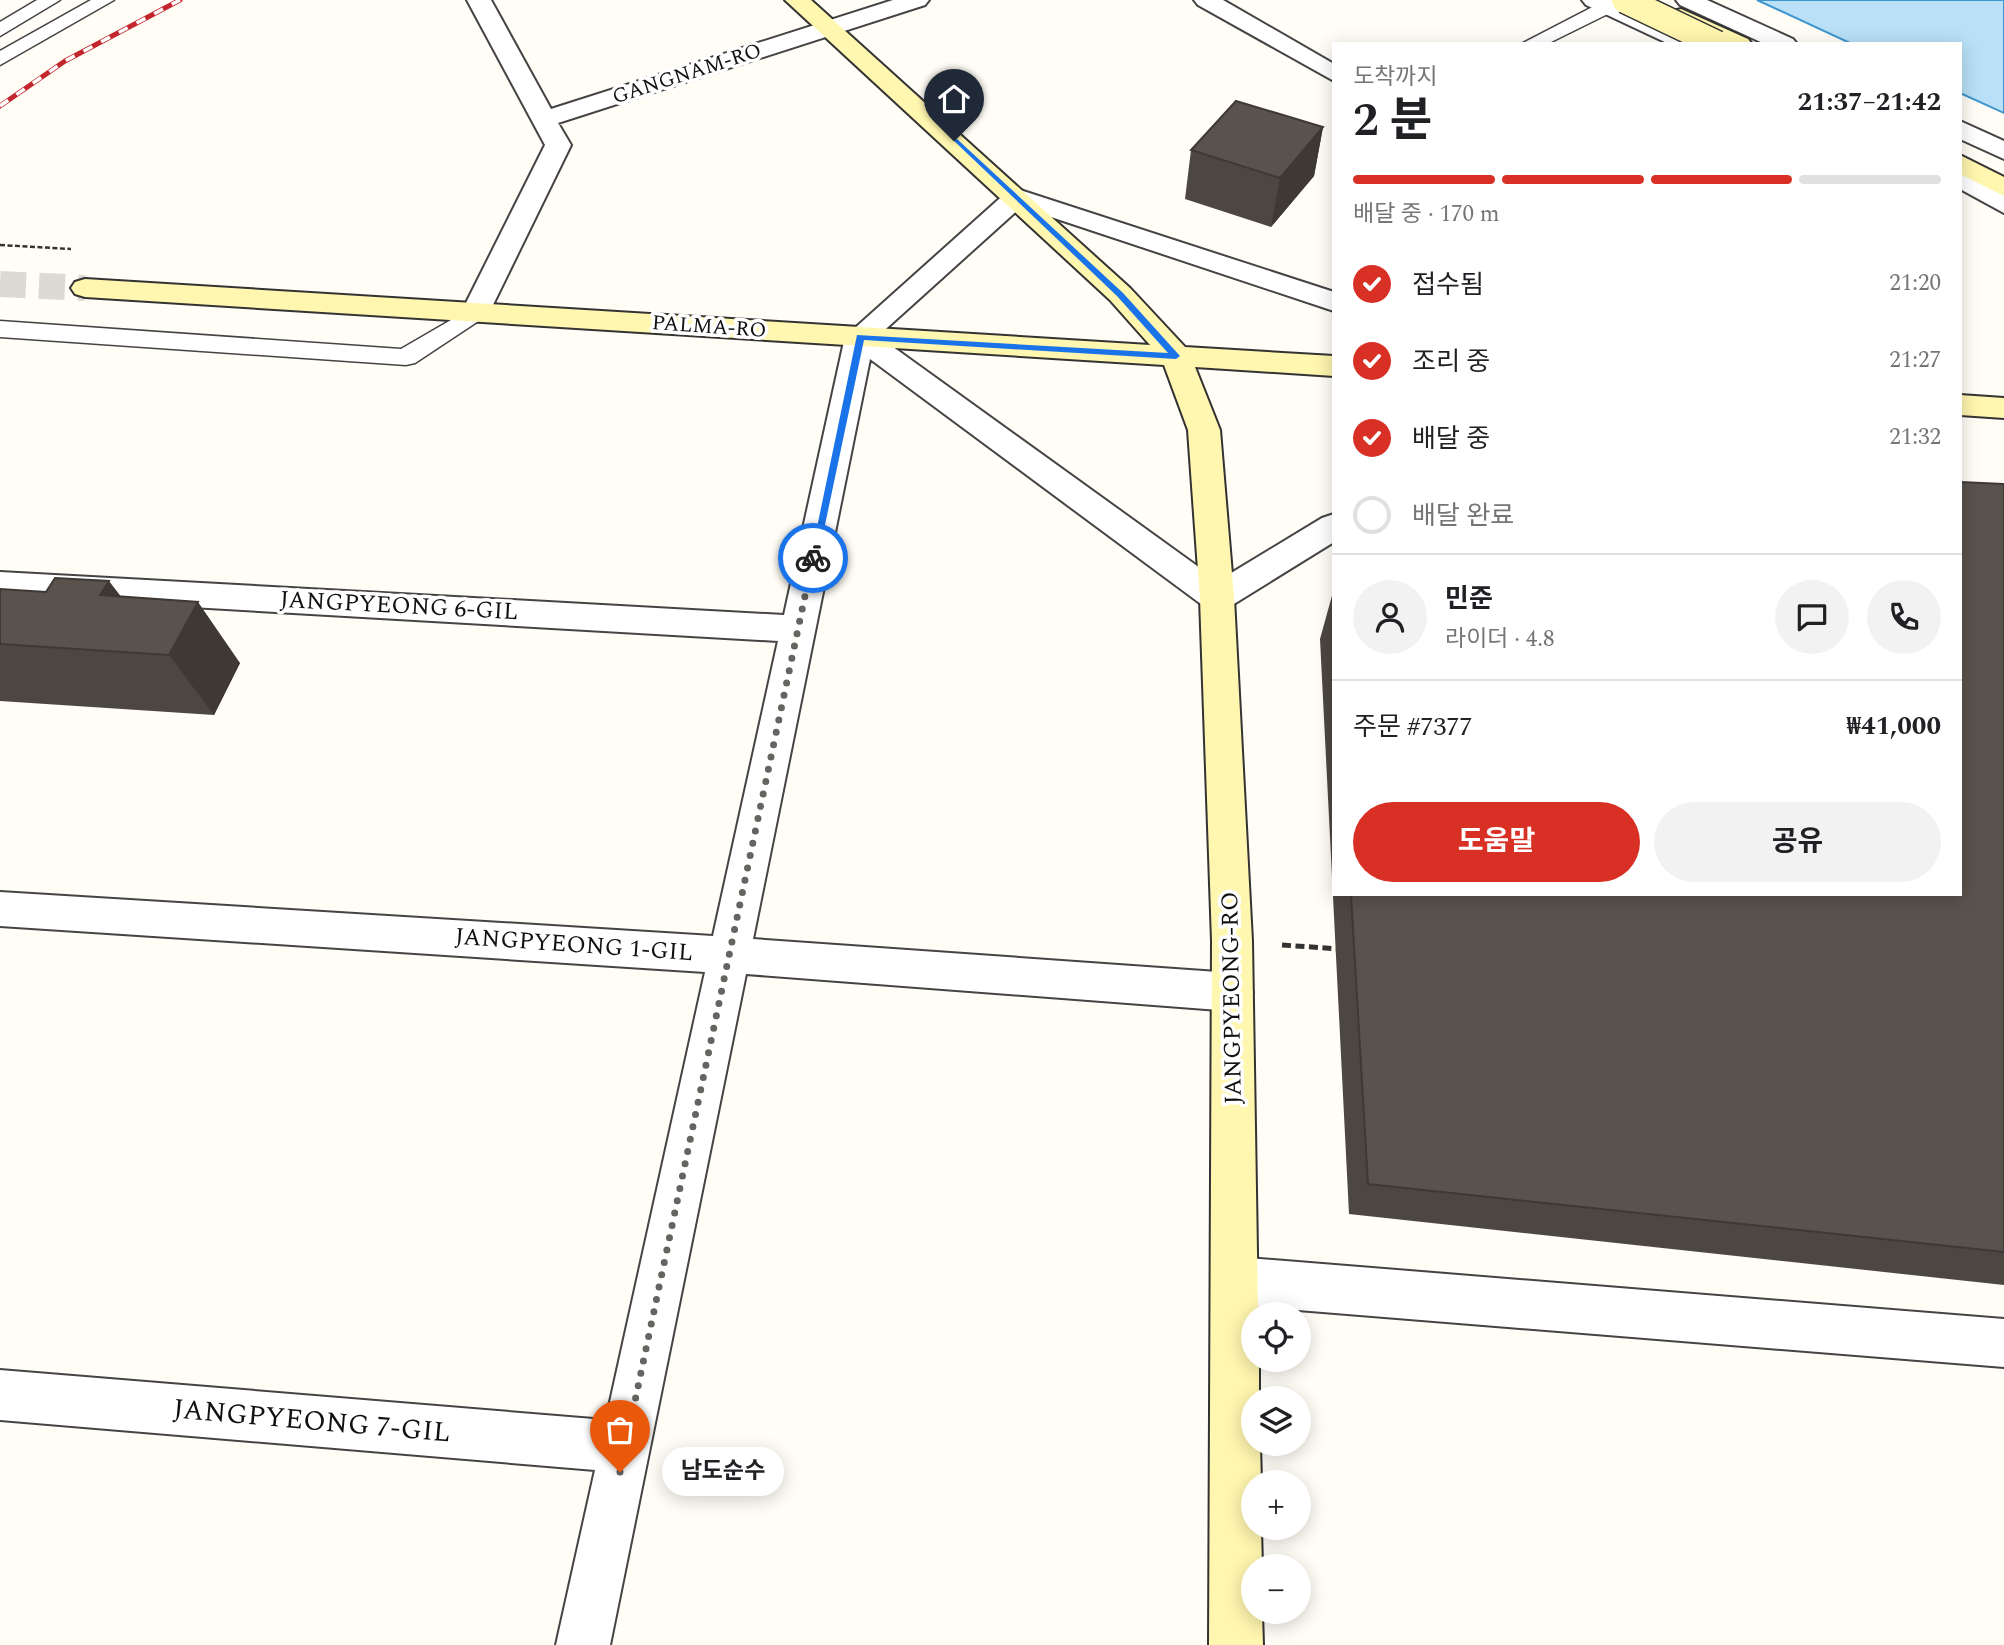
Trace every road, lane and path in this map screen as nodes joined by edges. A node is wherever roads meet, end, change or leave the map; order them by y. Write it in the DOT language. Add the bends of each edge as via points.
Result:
graph roads {
  1 [pos="51,0"];
  2 [pos="105,0"];
  3 [pos="479,0"];
  4 [pos="797,0"];
  5 [pos="917,0"];
  6 [pos="1206,0"];
  7 [pos="1646,0"];
  8 [pos="1688,0"];
  9 [pos="1613,2"];
  10 [pos="829,28"];
  11 [pos="0,30"];
  12 [pos="1535,42"];
  13 [pos="1684,42"];
  14 [pos="1712,42"];
  15 [pos="1736,42"];
  16 [pos="1781,42"];
  17 [pos="0,59"];
  18 [pos="1332,73"];
  19 [pos="544,119"];
  20 [pos="1962,130"];
  21 [pos="2004,151"];
  22 [pos="1962,153"];
  23 [pos="1962,164"];
  24 [pos="2004,175"];
  25 [pos="1962,178"];
  26 [pos="2004,188"];
  27 [pos="1017,197"];
  28 [pos="2004,205"];
  29 [pos="85,288"];
  30 [pos="1332,301"];
  31 [pos="475,313"];
  32 [pos="0,329"];
  33 [pos="860,337"];
  34 [pos="1176,356"];
  35 [pos="1332,366"];
  36 [pos="1962,405"];
  37 [pos="2004,408"];
  38 [pos="1332,527"];
  39 [pos="0,584"];
  40 [pos="1217,598"];
  41 [pos="798,629"];
  42 [pos="0,909"];
  43 [pos="1233,941"];
  44 [pos="1342,949"];
  45 [pos="729,955"];
  46 [pos="1232,992"];
  47 [pos="1236,1281"];
  48 [pos="2004,1343"];
  49 [pos="0,1395"];
  50 [pos="625,1447"];
  51 [pos="583,1645"];
  52 [pos="1236,1645"];
  1 -- 11 [label="lane"];
  2 -- 17 [label="lane"];
  3 -- 19 [label="street"];
  4 -- 10 [label="main road"];
  5 -- 10 [label="street, GANGNAM-RO"];
  6 -- 18 [label="street"];
  7 -- 15 [label="main road"];
  8 -- 16 [label="street"];
  9 -- 12 [label="lane"];
  9 -- 13 [label="street"];
  9 -- 14 [label="main road, bridge"];
  10 -- 19 [label="street, GANGNAM-RO"];
  10 -- 27 [label="main road"];
  19 -- 31 [label="street" via="558,145"];
  20 -- 21 [label="street"];
  22 -- 24 [label="main road"];
  23 -- 26 [label="main road"];
  25 -- 28 [label="street"];
  27 -- 30 [label="street"];
  27 -- 33 [label="street"];
  27 -- 34 [label="main road" via="1120,294"];
  29 -- 31 [label="main road, PALMA-RO"];
  31 -- 32 [label="lane" via="406,357"];
  31 -- 33 [label="main road, PALMA-RO"];
  33 -- 34 [label="main road, PALMA-RO"];
  33 -- 40 [label="street"];
  33 -- 41 [label="street"];
  34 -- 35 [label="main road, PALMA-RO"];
  34 -- 40 [label="main road, JANGPYEONG-RO" via="1205,430"];
  36 -- 37 [label="main road"];
  38 -- 40 [label="street"];
  39 -- 41 [label="street, JANGPYEONG 6-GIL"];
  40 -- 43 [label="main road, JANGPYEONG-RO"];
  41 -- 45 [label="street"];
  42 -- 45 [label="street, JANGPYEONG 1-GIL"];
  43 -- 44 [label="path"];
  43 -- 46 [label="main road, JANGPYEONG-RO"];
  45 -- 46 [label="street, JANGPYEONG 1-GIL"];
  45 -- 50 [label="street"];
  46 -- 47 [label="main road, JANGPYEONG-RO"];
  47 -- 48 [label="street"];
  47 -- 52 [label="main road, JANGPYEONG-RO"];
  49 -- 50 [label="street, JANGPYEONG 7-GIL"];
  50 -- 51 [label="street"];
}
